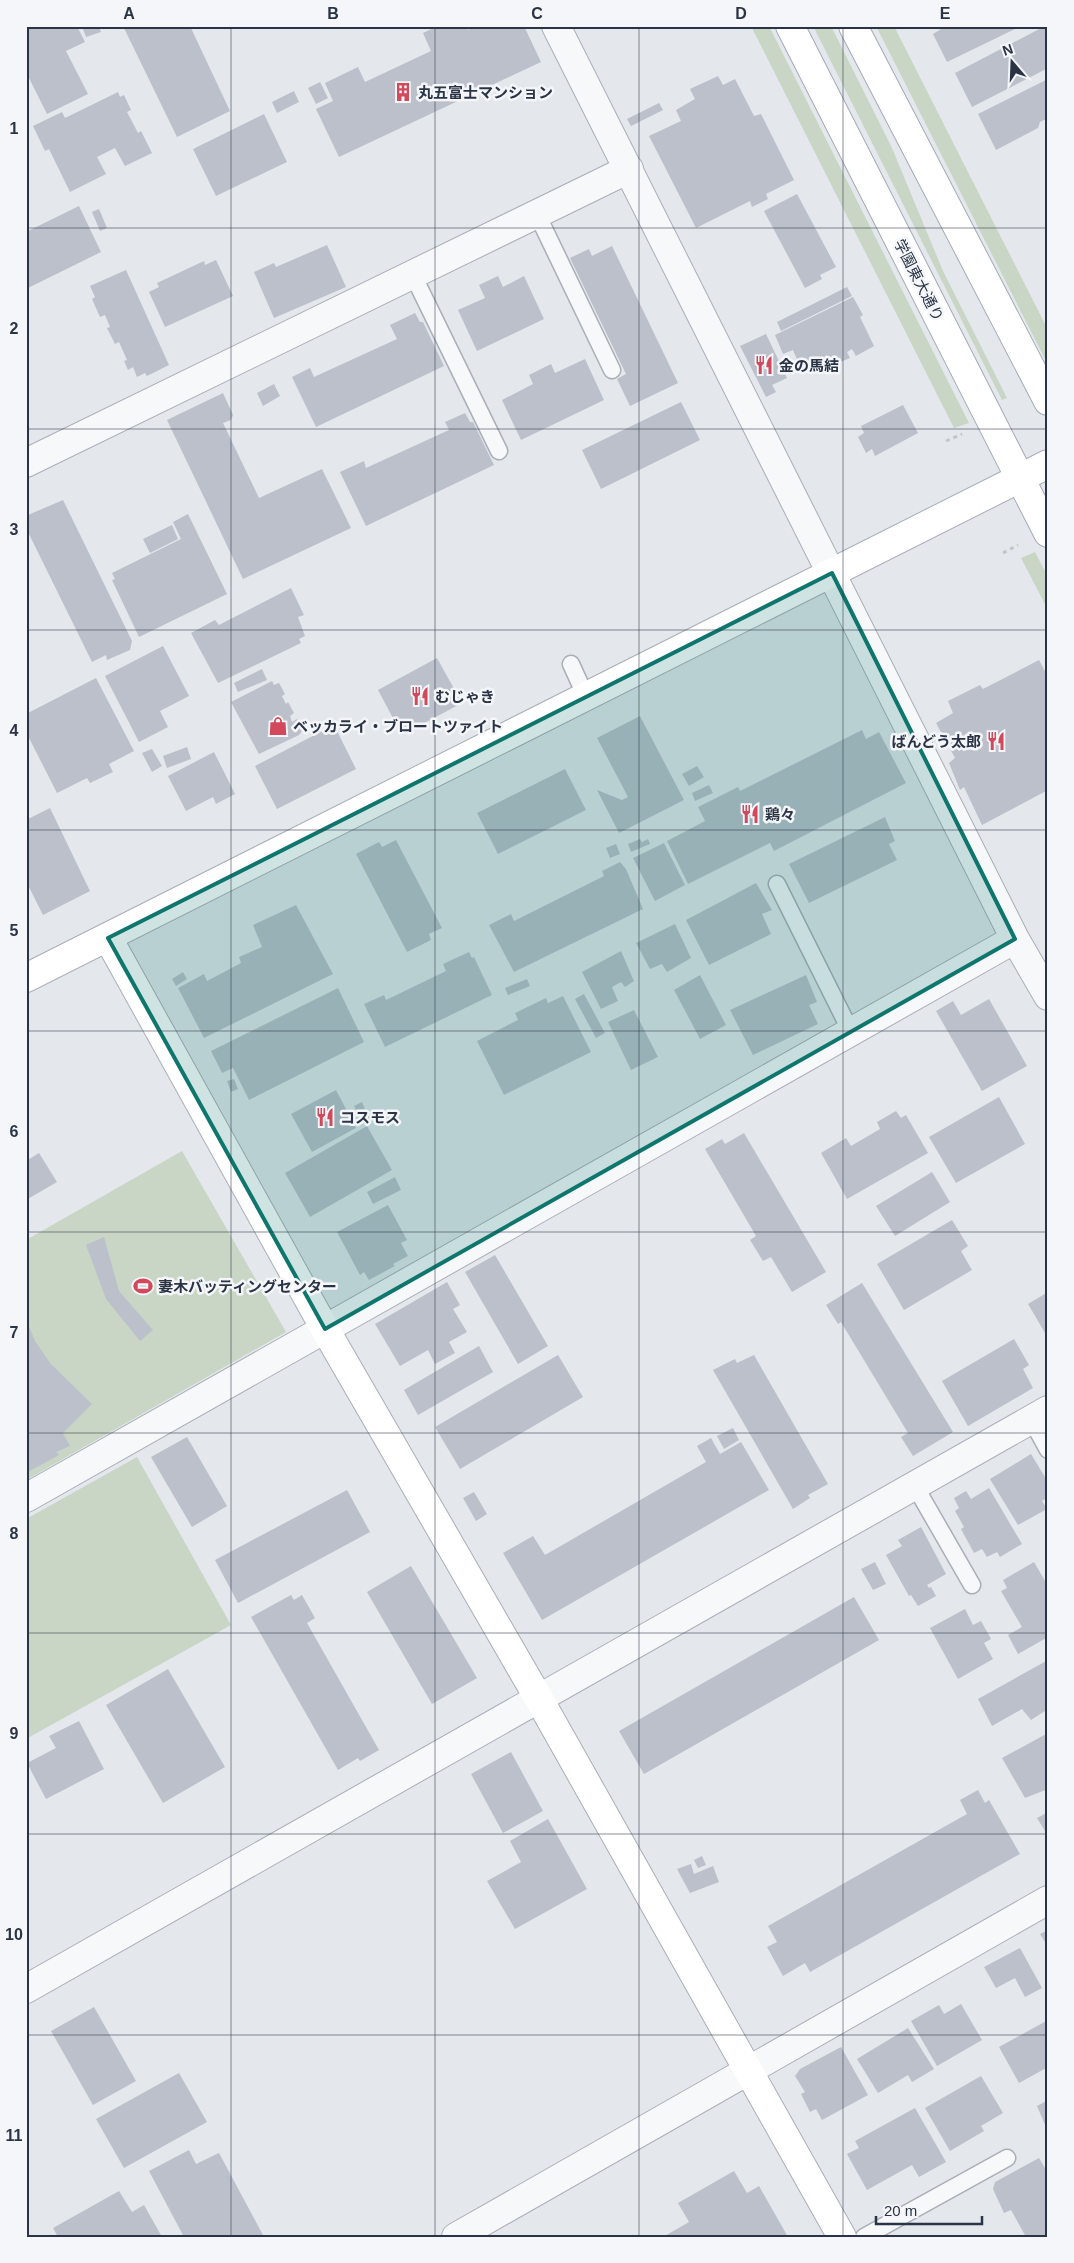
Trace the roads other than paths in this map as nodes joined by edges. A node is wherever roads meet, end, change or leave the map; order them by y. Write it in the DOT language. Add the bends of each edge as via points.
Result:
graph roads {
  1 [pos="556,26"];
  2 [pos="790,26"];
  3 [pos="853,26"];
  4 [pos="629,169"];
  5 [pos="537,214"];
  6 [pos="413,275"];
  7 [pos="612,370"];
  8 [pos="1048,401"];
  9 [pos="499,451"];
  10 [pos="26,463"];
  11 [pos="1048,464"];
  12 [pos="1019,479"];
  13 [pos="1036,538"];
  14 [pos="832,573"];
  15 [pos="571,664"];
  16 [pos="586,697"];
  17 [pos="777,884"];
  18 [pos="108,938"];
  19 [pos="1015,939"];
  20 [pos="26,978"];
  21 [pos="1048,996"];
  22 [pos="851,1032"];
  23 [pos="325,1329"];
  24 [pos="1039,1415"];
  25 [pos="1048,1450"];
  26 [pos="915,1486"];
  27 [pos="26,1498"];
  28 [pos="972,1586"];
  29 [pos="539,1699"];
  30 [pos="1048,1900"];
  31 [pos="26,1990"];
  32 [pos="747,2072"];
  33 [pos="1007,2158"];
  34 [pos="456,2237"];
  35 [pos="842,2237"];
  36 [pos="864,2237"];
  1 -- 4 [label="street"];
  2 -- 12 [label="street, 学園東大通り"];
  3 -- 8 [label="street"];
  4 -- 5 [label="street"];
  4 -- 14 [label="street"];
  5 -- 6 [label="street"];
  5 -- 7 [label="lane"];
  6 -- 9 [label="lane"];
  6 -- 10 [label="street"];
  11 -- 12 [label="street"];
  12 -- 13 [label="street, 学園東大通り"];
  12 -- 14 [label="street"];
  14 -- 16 [label="street"];
  14 -- 19 [label="street"];
  15 -- 16 [label="lane"];
  16 -- 18 [label="street"];
  17 -- 22 [label="lane"];
  18 -- 20 [label="street"];
  18 -- 23 [label="street"];
  19 -- 21 [label="street"];
  19 -- 22 [label="street"];
  22 -- 23 [label="street"];
  23 -- 27 [label="street"];
  23 -- 29 [label="street"];
  24 -- 25 [label="lane"];
  24 -- 26 [label="street"];
  26 -- 28 [label="lane"];
  26 -- 29 [label="street"];
  29 -- 31 [label="street"];
  29 -- 32 [label="street"];
  30 -- 32 [label="street"];
  32 -- 34 [label="street"];
  32 -- 35 [label="street"];
  33 -- 36 [label="lane"];
}
